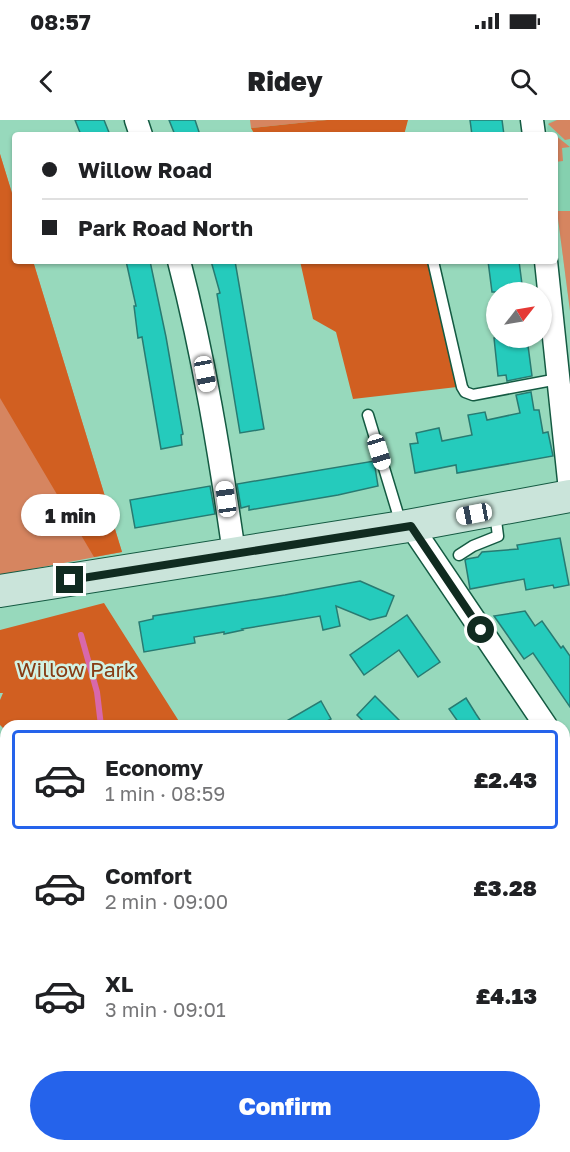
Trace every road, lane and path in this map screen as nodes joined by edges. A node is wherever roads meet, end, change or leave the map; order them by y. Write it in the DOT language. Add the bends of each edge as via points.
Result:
graph roads {
  1 [pos="180,264"];
  2 [pos="434,264"];
  3 [pos="546,264"];
  4 [pos="558,379"];
  5 [pos="368,415"];
  6 [pos="570,490"];
  7 [pos="570,496"];
  8 [pos="495,510"];
  9 [pos="407,527"];
  10 [pos="234,553"];
  11 [pos="459,555"];
  12 [pos="0,591"];
  13 [pos="542,720"];
  1 -- 10 [label="street" via="218,441"];
  2 -- 4 [label="lane" via="465,392 472,395"];
  3 -- 4 [label="street"];
  4 -- 6 [label="street"];
  5 -- 9 [label="lane"];
  7 -- 8 [label="street"];
  8 -- 9 [label="street"];
  8 -- 11 [label="lane" via="498,536"];
  9 -- 10 [label="street"];
  9 -- 13 [label="street"];
  10 -- 12 [label="street"];
}
